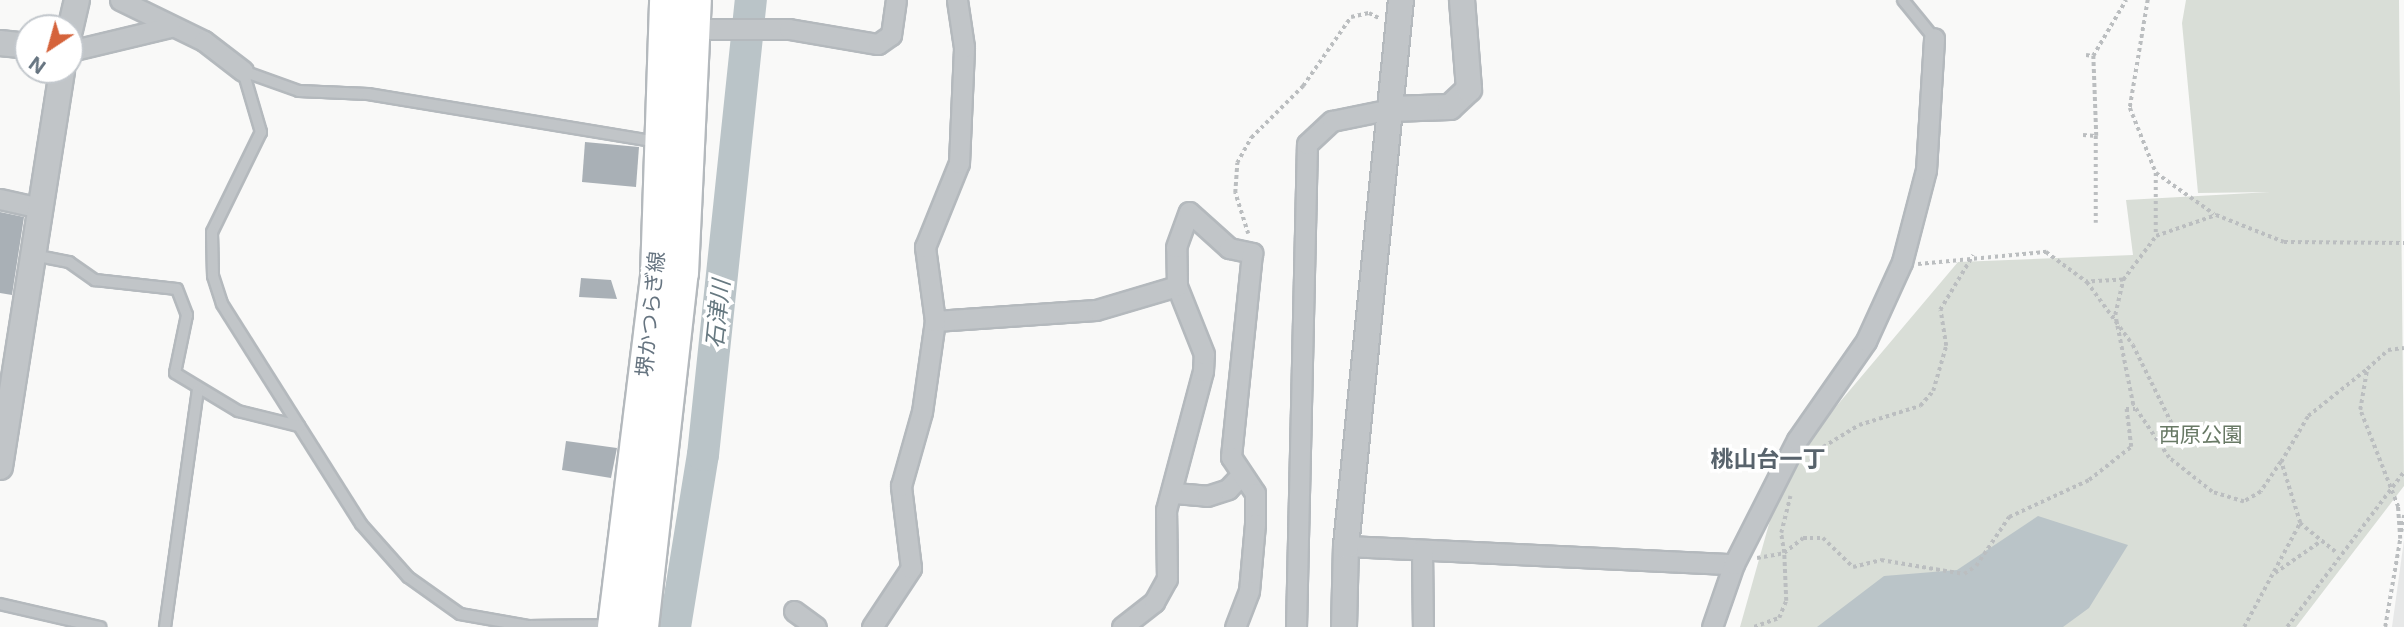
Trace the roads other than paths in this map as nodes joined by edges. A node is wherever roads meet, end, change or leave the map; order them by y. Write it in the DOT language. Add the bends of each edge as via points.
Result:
graph roads {
  1 [pos="120,0"];
  2 [pos="896,0"];
  3 [pos="957,0"];
  4 [pos="1401,0"];
  5 [pos="1462,0"];
  6 [pos="1903,0"];
  7 [pos="687,17"];
  8 [pos="170,27"];
  9 [pos="1934,38"];
  10 [pos="84,48"];
  11 [pos="243,71"];
  12 [pos="60,84"];
  13 [pos="1391,109"];
  14 [pos="660,143"];
  15 [pos="0,199"];
  16 [pos="40,208"];
  17 [pos="33,256"];
  18 [pos="1177,286"];
  19 [pos="935,321"];
  20 [pos="198,390"];
  21 [pos="299,426"];
  22 [pos="0,467"];
  23 [pos="1241,475"];
  24 [pos="1175,494"];
  25 [pos="1346,546"];
  26 [pos="1422,550"];
  27 [pos="1742,567"];
  28 [pos="0,604"];
  29 [pos="794,611"];
  30 [pos="623,626"];
  31 [pos="100,627"];
  32 [pos="165,627"];
  33 [pos="816,627"];
  34 [pos="872,627"];
  35 [pos="1122,627"];
  36 [pos="1235,627"];
  37 [pos="1296,627"];
  38 [pos="1344,627"];
  39 [pos="1423,627"];
  40 [pos="1712,627"];
  1 -- 8 [label="street"];
  2 -- 7 [label="street" via="891,35 878,44"];
  3 -- 19 [label="street" via="964,47 959,163 925,247"];
  4 -- 13 [label="street"];
  5 -- 13 [label="street" via="1469,89 1450,107"];
  6 -- 9 [label="lane"];
  7 -- 14 [label="main road, 堺かつらぎ線"];
  7 -- 30 [label="main road, 堺かつらぎ線" via="682,274"];
  8 -- 10 [label="street"];
  8 -- 11 [label="street" via="204,41"];
  9 -- 27 [label="street" via="1926,170 1902,262 1866,341 1797,440"];
  11 -- 14 [label="lane" via="299,91 368,94"];
  11 -- 21 [label="lane" via="261,132 212,232 213,276 222,304"];
  12 -- 16 [label="street"];
  13 -- 25 [label="street"];
  13 -- 37 [label="street" via="1332,121 1307,144"];
  14 -- 30 [label="main road, 堺かつらぎ線" via="657,275"];
  15 -- 16 [label="street"];
  16 -- 17 [label="street"];
  17 -- 20 [label="lane" via="69,262 95,280 177,289 187,315 176,373"];
  17 -- 22 [label="street"];
  18 -- 19 [label="street" via="1096,310"];
  18 -- 23 [label="street" via="1176,247 1189,212 1229,248 1252,253 1231,457"];
  18 -- 24 [label="street" via="1204,354"];
  19 -- 34 [label="street" via="922,412 901,486 911,568"];
  20 -- 21 [label="lane" via="238,411"];
  20 -- 32 [label="lane"];
  21 -- 30 [label="lane" via="387,556 460,614 528,626"];
  23 -- 24 [label="street" via="1228,489 1207,496"];
  23 -- 36 [label="street" via="1255,493 1255,524 1249,591"];
  24 -- 35 [label="street" via="1167,510 1164,586"];
  25 -- 26 [label="street"];
  25 -- 38 [label="street"];
  26 -- 27 [label="street"];
  26 -- 39 [label="street"];
  27 -- 40 [label="street"];
  28 -- 31 [label="lane"];
  29 -- 33 [label="street"];
}
